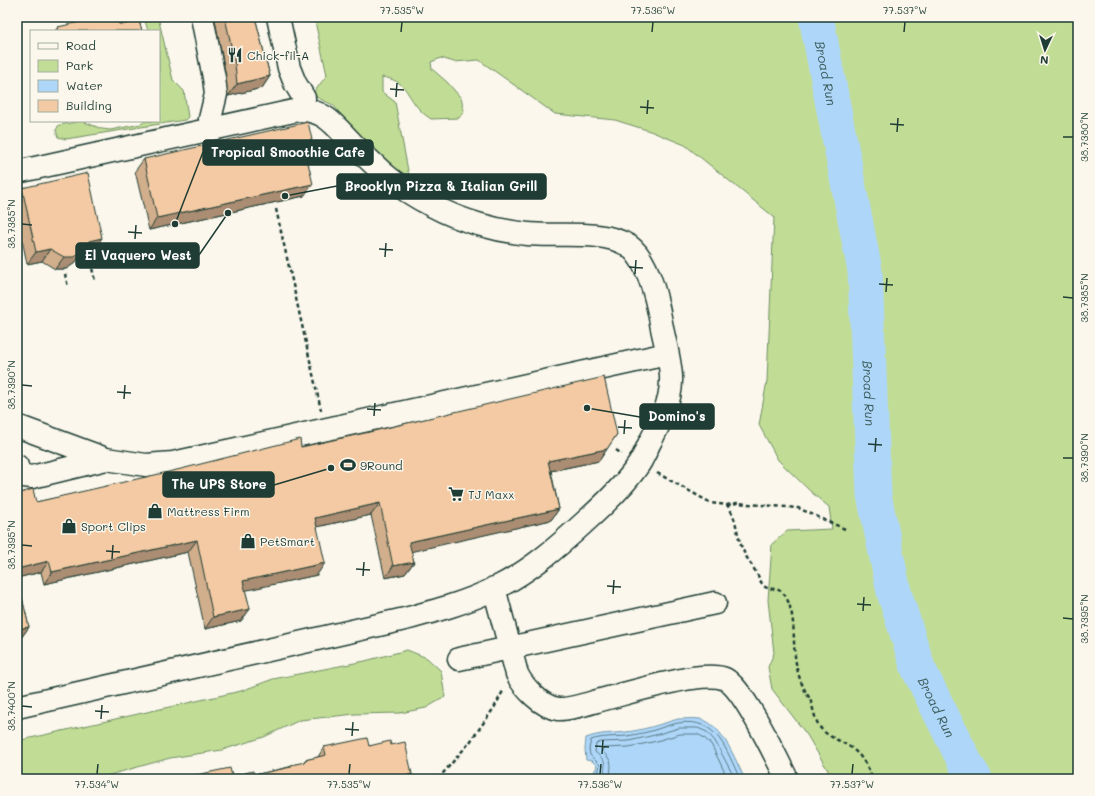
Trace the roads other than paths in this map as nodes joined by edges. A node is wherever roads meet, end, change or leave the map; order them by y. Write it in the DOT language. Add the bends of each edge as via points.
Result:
graph roads {
  1 [pos="202,17"];
  2 [pos="278,17"];
  3 [pos="304,98"];
  4 [pos="210,119"];
  5 [pos="17,172"];
  6 [pos="667,354"];
  7 [pos="17,426"];
  8 [pos="106,460"];
  9 [pos="17,466"];
  10 [pos="494,588"];
  11 [pos="715,603"];
  12 [pos="512,658"];
  13 [pos="459,659"];
  14 [pos="17,707"];
  15 [pos="787,779"];
  1 -- 4 [label="lane" via="216,94"];
  2 -- 3 [label="lane" via="289,68"];
  5 -- 6 [label="lane" via="307,110 333,122 402,189 437,208 509,231 611,238 630,247 646,269 654,289"];
  6 -- 8 [label="lane" via="172,463 146,466"];
  6 -- 10 [label="lane" via="671,380 668,401 640,464 621,488 572,534 538,562"];
  7 -- 8 [label="lane"];
  8 -- 9 [label="lane" via="32,477 24,476"];
  10 -- 12 [label="lane"];
  10 -- 14 [label="lane" via="452,606 404,619"];
  11 -- 12 [label="lane"];
  12 -- 13 [label="lane"];
  12 -- 15 [label="lane" via="520,681 546,705 558,709 682,680 724,678 737,689 747,704"];
}
